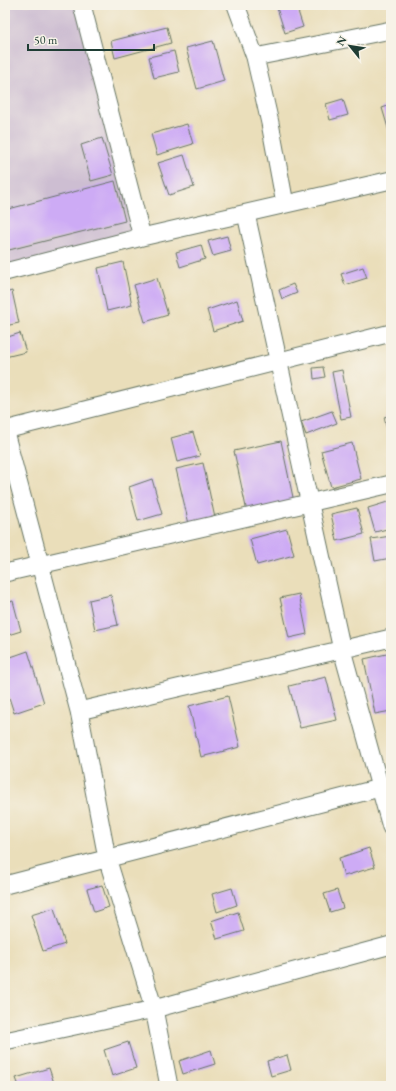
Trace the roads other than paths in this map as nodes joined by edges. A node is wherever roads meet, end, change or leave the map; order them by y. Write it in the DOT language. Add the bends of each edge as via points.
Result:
graph roads {
  1 [pos="82,5"];
  2 [pos="236,5"];
  3 [pos="391,30"];
  4 [pos="255,57"];
  5 [pos="391,180"];
  6 [pos="285,204"];
  7 [pos="246,214"];
  8 [pos="142,237"];
  9 [pos="5,272"];
  10 [pos="391,333"];
  11 [pos="278,363"];
  12 [pos="5,431"];
  13 [pos="391,484"];
  14 [pos="309,504"];
  15 [pos="41,564"];
  16 [pos="5,573"];
  17 [pos="391,638"];
  18 [pos="342,650"];
  19 [pos="79,711"];
  20 [pos="386,786"];
  21 [pos="391,827"];
  22 [pos="108,858"];
  23 [pos="5,885"];
  24 [pos="391,945"];
  25 [pos="154,1009"];
  26 [pos="5,1041"];
  27 [pos="169,1086"];
  1 -- 8 [label="street"];
  2 -- 4 [label="street"];
  3 -- 4 [label="street"];
  4 -- 6 [label="street"];
  5 -- 6 [label="street"];
  6 -- 7 [label="street"];
  7 -- 8 [label="street"];
  7 -- 11 [label="street"];
  8 -- 9 [label="street"];
  10 -- 11 [label="street"];
  11 -- 12 [label="street"];
  11 -- 14 [label="street"];
  12 -- 15 [label="street"];
  13 -- 14 [label="street"];
  14 -- 15 [label="street"];
  14 -- 18 [label="street"];
  15 -- 16 [label="street"];
  15 -- 19 [label="street"];
  17 -- 18 [label="street"];
  18 -- 19 [label="street"];
  18 -- 20 [label="street"];
  19 -- 22 [label="street"];
  20 -- 21 [label="street"];
  20 -- 22 [label="street"];
  22 -- 23 [label="street"];
  22 -- 25 [label="street"];
  24 -- 25 [label="street"];
  25 -- 26 [label="street"];
  25 -- 27 [label="street"];
}
